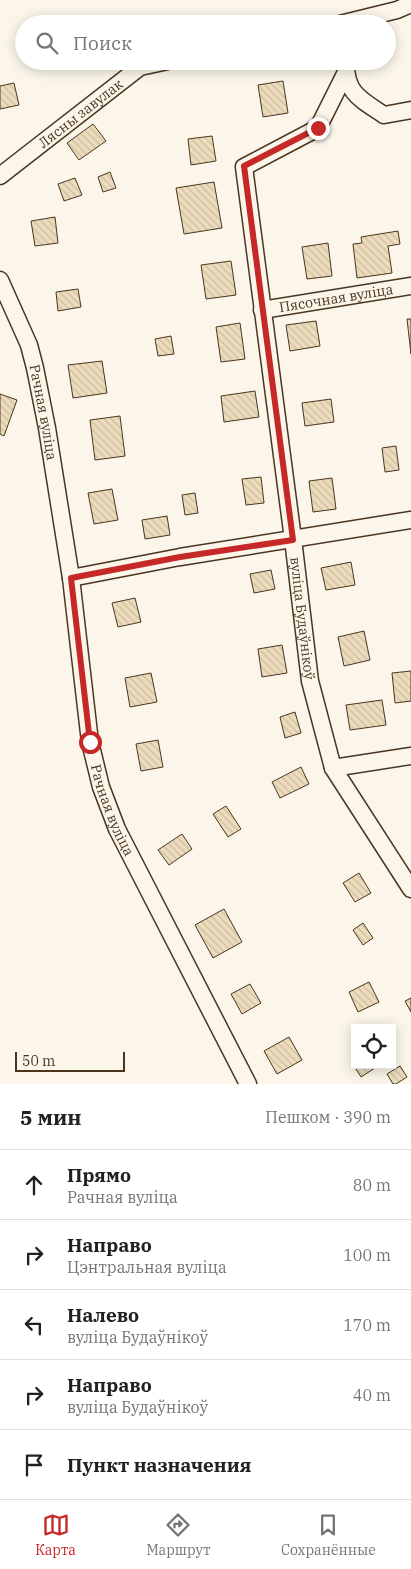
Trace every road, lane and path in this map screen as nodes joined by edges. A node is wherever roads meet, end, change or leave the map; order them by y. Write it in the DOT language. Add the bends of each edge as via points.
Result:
graph roads {
  1 [pos="411,4"];
  2 [pos="377,15"];
  3 [pos="136,70"];
  4 [pos="344,70"];
  5 [pos="346,70"];
  6 [pos="411,110"];
  7 [pos="0,176"];
  8 [pos="0,280"];
  9 [pos="411,286"];
  10 [pos="262,310"];
  11 [pos="411,520"];
  12 [pos="293,540"];
  13 [pos="71,578"];
  14 [pos="411,756"];
  15 [pos="332,768"];
  16 [pos="411,889"];
  17 [pos="248,1084"];
  1 -- 2 [label="street"];
  3 -- 7 [label="street, Лясны завулак"];
  4 -- 10 [label="street, вуліца Будаўнікоў" via="318,128 244,166"];
  5 -- 6 [label="street" via="355,96 384,115"];
  8 -- 13 [label="street, Рачная вуліца" via="29,345 35,368"];
  9 -- 10 [label="street, Пясочная вуліца"];
  10 -- 12 [label="street, вуліца Будаўнікоў"];
  11 -- 12 [label="street"];
  12 -- 13 [label="street"];
  12 -- 15 [label="street, вуліца Будаўнікоў" via="310,681"];
  13 -- 17 [label="street, Рачная вуліца" via="90,742 101,787 117,829"];
  14 -- 15 [label="street"];
  15 -- 16 [label="street, вуліца Будаўнікоў"];
}
